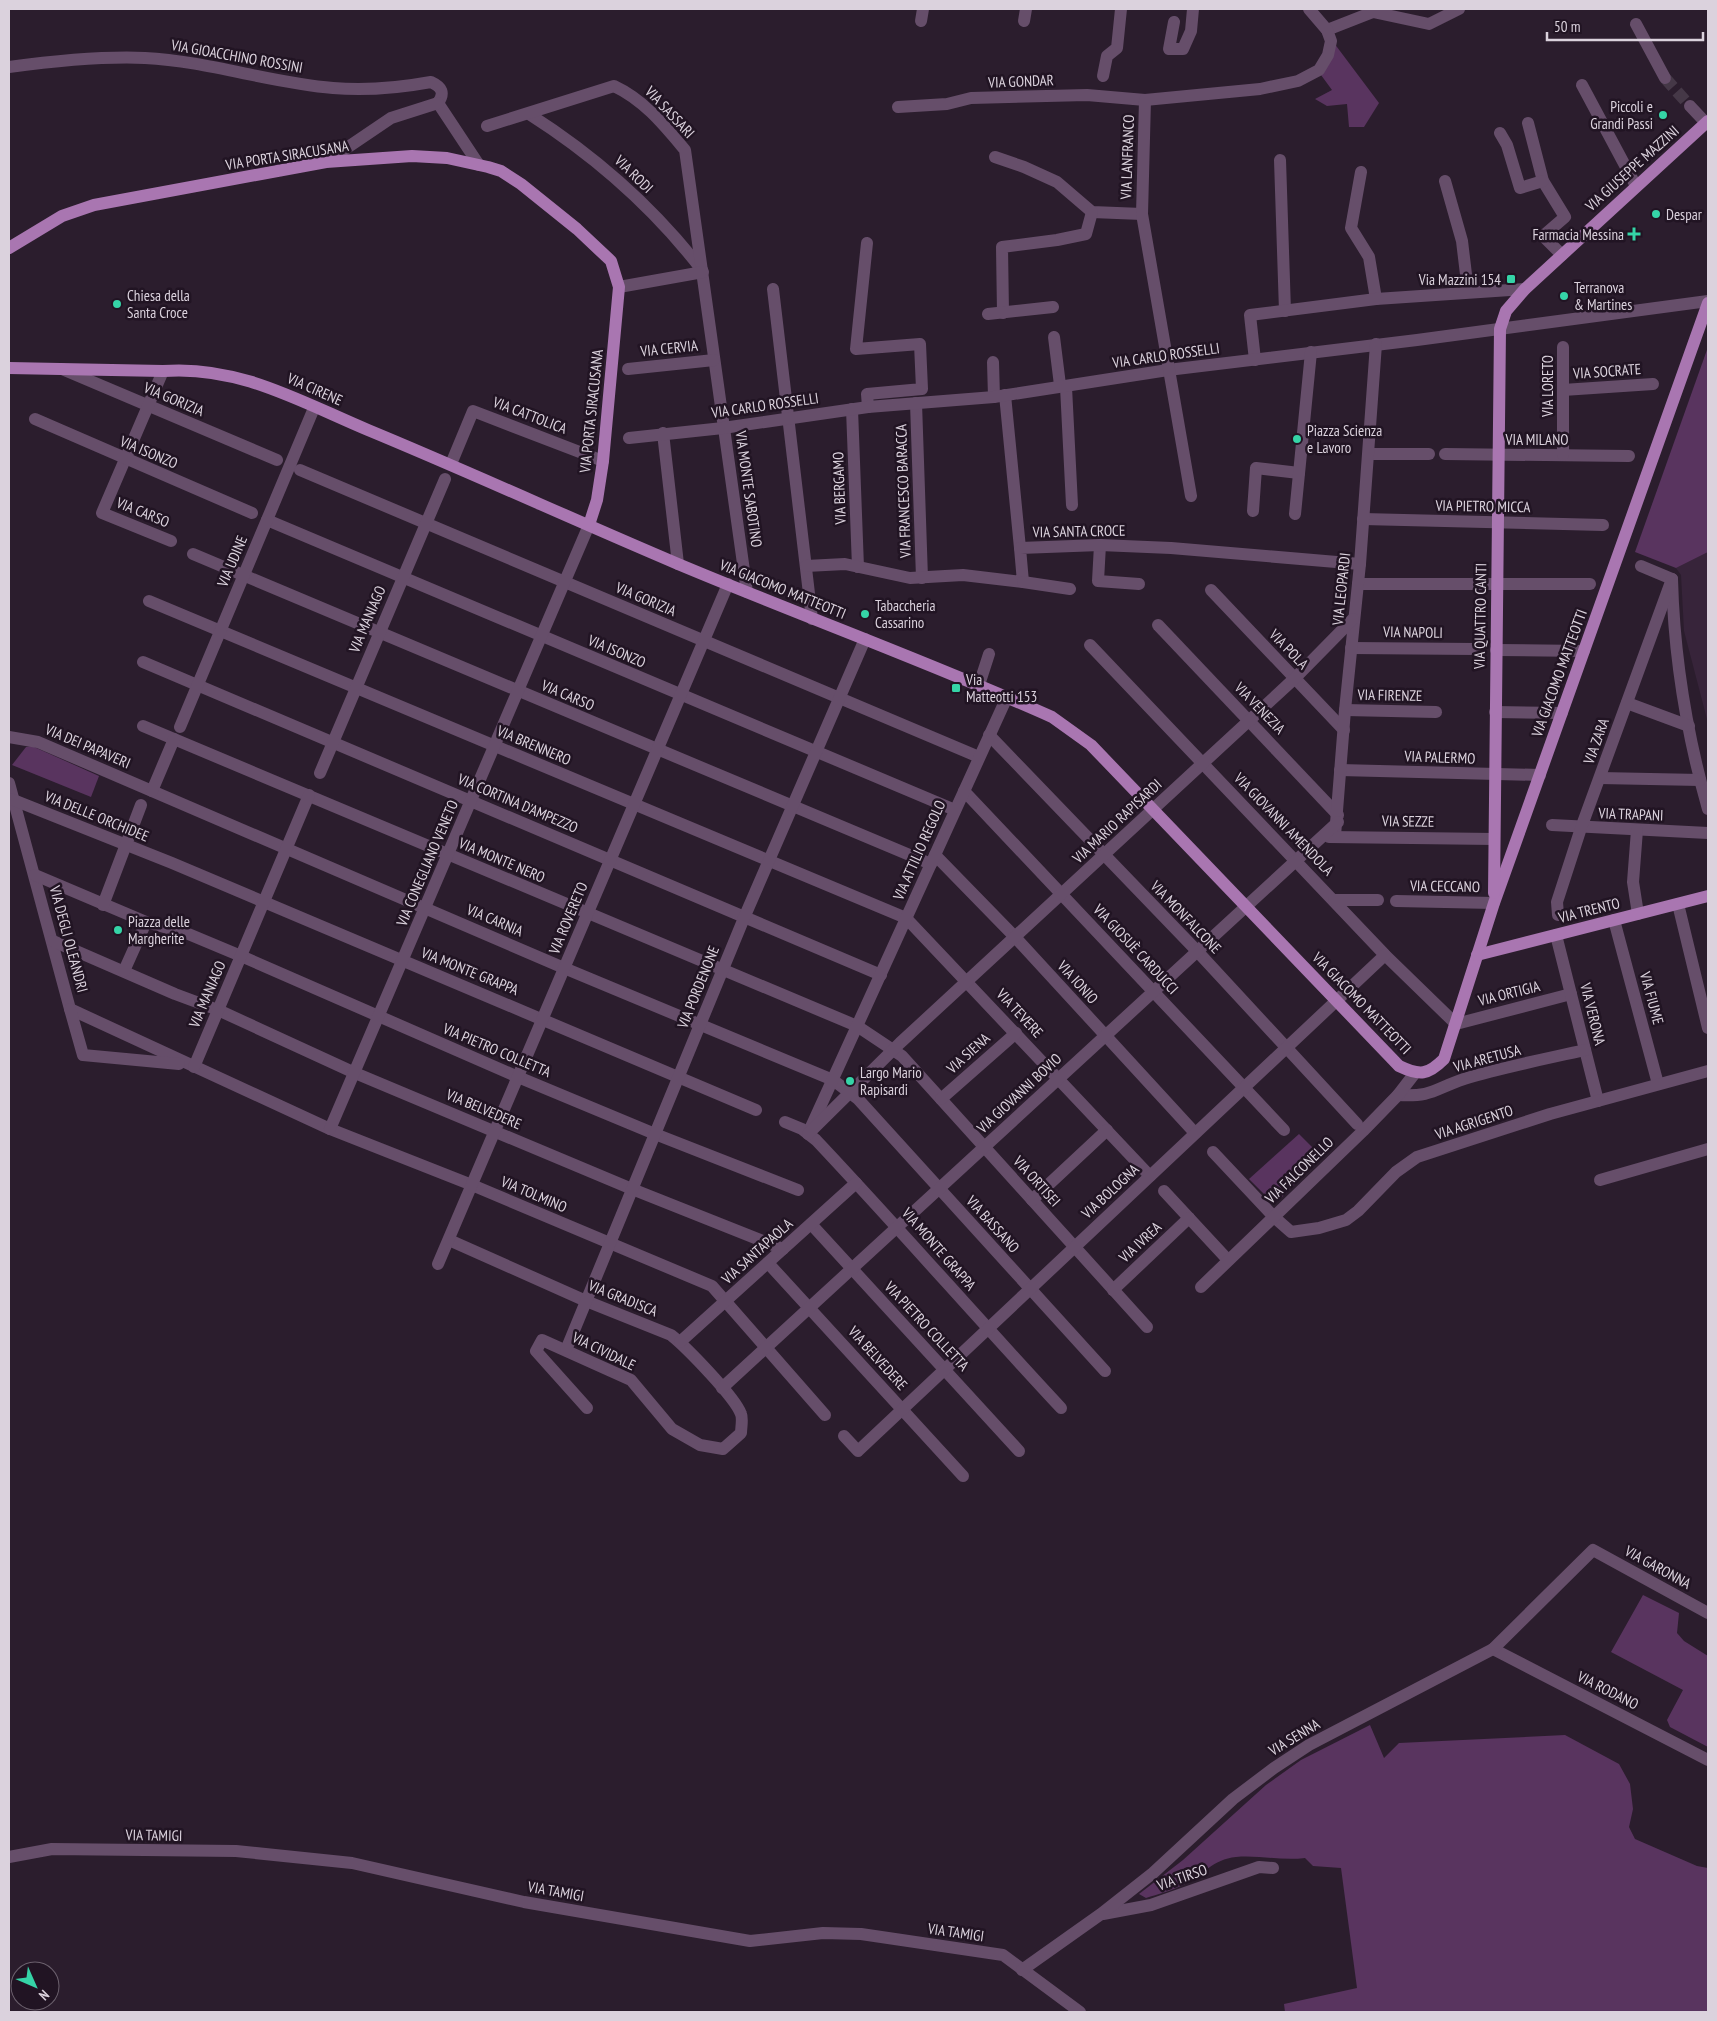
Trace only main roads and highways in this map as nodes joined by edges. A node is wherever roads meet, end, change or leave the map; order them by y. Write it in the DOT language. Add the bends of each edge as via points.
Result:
graph roads {
  1 [pos="1707,122"];
  2 [pos="9,248"];
  3 [pos="1708,302"];
  4 [pos="1500,329"];
  5 [pos="9,368"];
  6 [pos="589,525"];
  7 [pos="1708,896"];
  8 [pos="1494,903"];
  9 [pos="1477,955"];
  1 -- 4 [label="main road, VIA GIUSEPPE MAZZINI" via="1525,289 1506,311"];
  2 -- 6 [label="main road, VIA PORTA SIRACUSANA" via="62,216 94,206 326,162 412,156 447,158 501,171 577,228 611,261 619,287 603,461"];
  3 -- 8 [label="main road, VIA GIACOMO MATTEOTTI"];
  4 -- 8 [label="main road, VIA QUATTRO CANTI"];
  5 -- 6 [label="main road, VIA CIRENE" via="188,369 233,376 268,386"];
  6 -- 9 [label="main road, VIA GIACOMO MATTEOTTI" via="1052,717 1091,745 1154,808 1399,1066 1415,1073 1433,1070 1444,1059"];
  7 -- 9 [label="main road, VIA TRENTO"];
  8 -- 9 [label="main road, VIA GIACOMO MATTEOTTI"];
}
